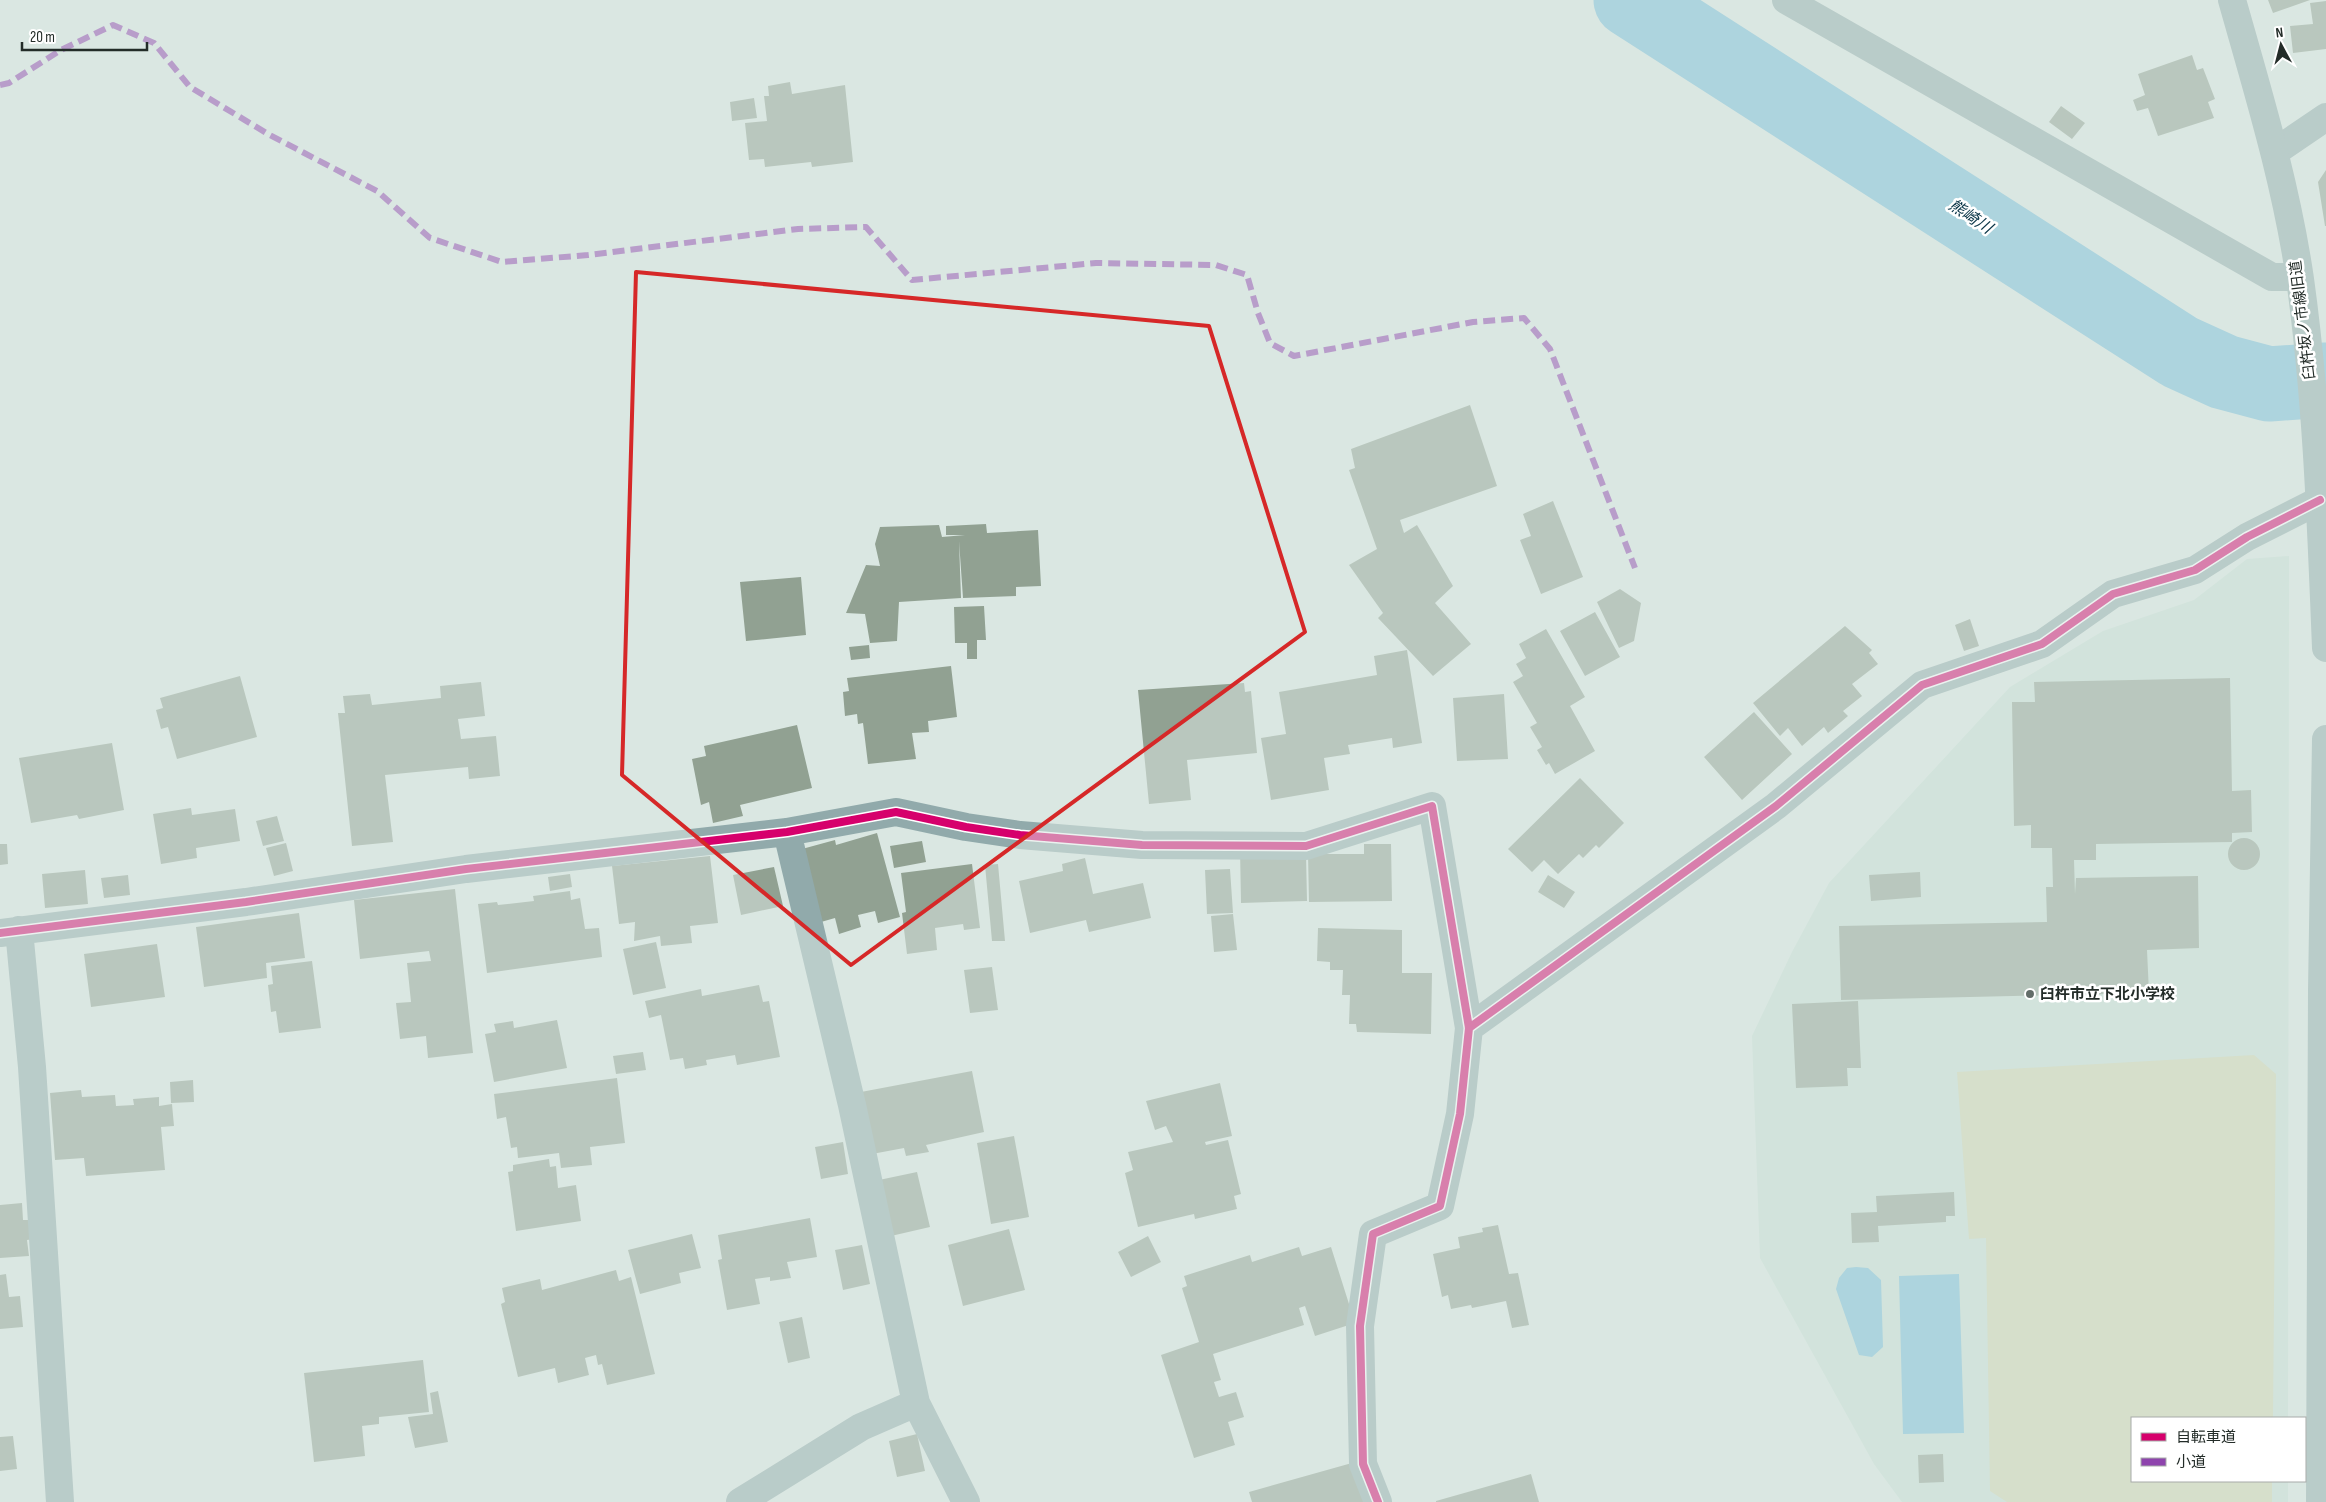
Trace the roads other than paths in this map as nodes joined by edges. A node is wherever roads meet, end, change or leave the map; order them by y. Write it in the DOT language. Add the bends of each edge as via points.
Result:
graph roads {
  1 [pos="1786,0"];
  2 [pos="2232,0"];
  3 [pos="2326,117"];
  4 [pos="2276,151"];
  5 [pos="2301,289"];
  6 [pos="2320,500"];
  7 [pos="2326,648"];
  8 [pos="2326,739"];
  9 [pos="787,832"];
  10 [pos="9,932"];
  11 [pos="2324,991"];
  12 [pos="1470,1028"];
  13 [pos="916,1403"];
  14 [pos="60,1502"];
  15 [pos="740,1502"];
  16 [pos="966,1502"];
  17 [pos="1378,1502"];
  18 [pos="2320,1502"];
  1 -- 5 [label="street" via="2272,277"];
  2 -- 4 [label="street, 臼杵坂ノ市線旧道"];
  3 -- 4 [label="street"];
  4 -- 5 [label="street, 臼杵坂ノ市線旧道"];
  5 -- 6 [label="street, 臼杵坂ノ市線旧道"];
  6 -- 7 [label="street, 臼杵坂ノ市線旧道"];
  6 -- 12 [label="street" via="2247,537 2195,570 2113,594 2042,644 1922,685 1776,806"];
  8 -- 11 [label="street"];
  9 -- 10 [label="street" via="466,869 246,902"];
  9 -- 12 [label="street" via="896,812 1020,835 1142,845 1306,846 1432,806"];
  9 -- 13 [label="street" via="852,1105"];
  10 -- 14 [label="street" via="32,1067"];
  11 -- 18 [label="street"];
  12 -- 17 [label="street" via="1460,1114 1440,1206 1373,1234 1360,1326 1362,1454"];
  13 -- 15 [label="street" via="860,1427"];
  13 -- 16 [label="street"];
}
